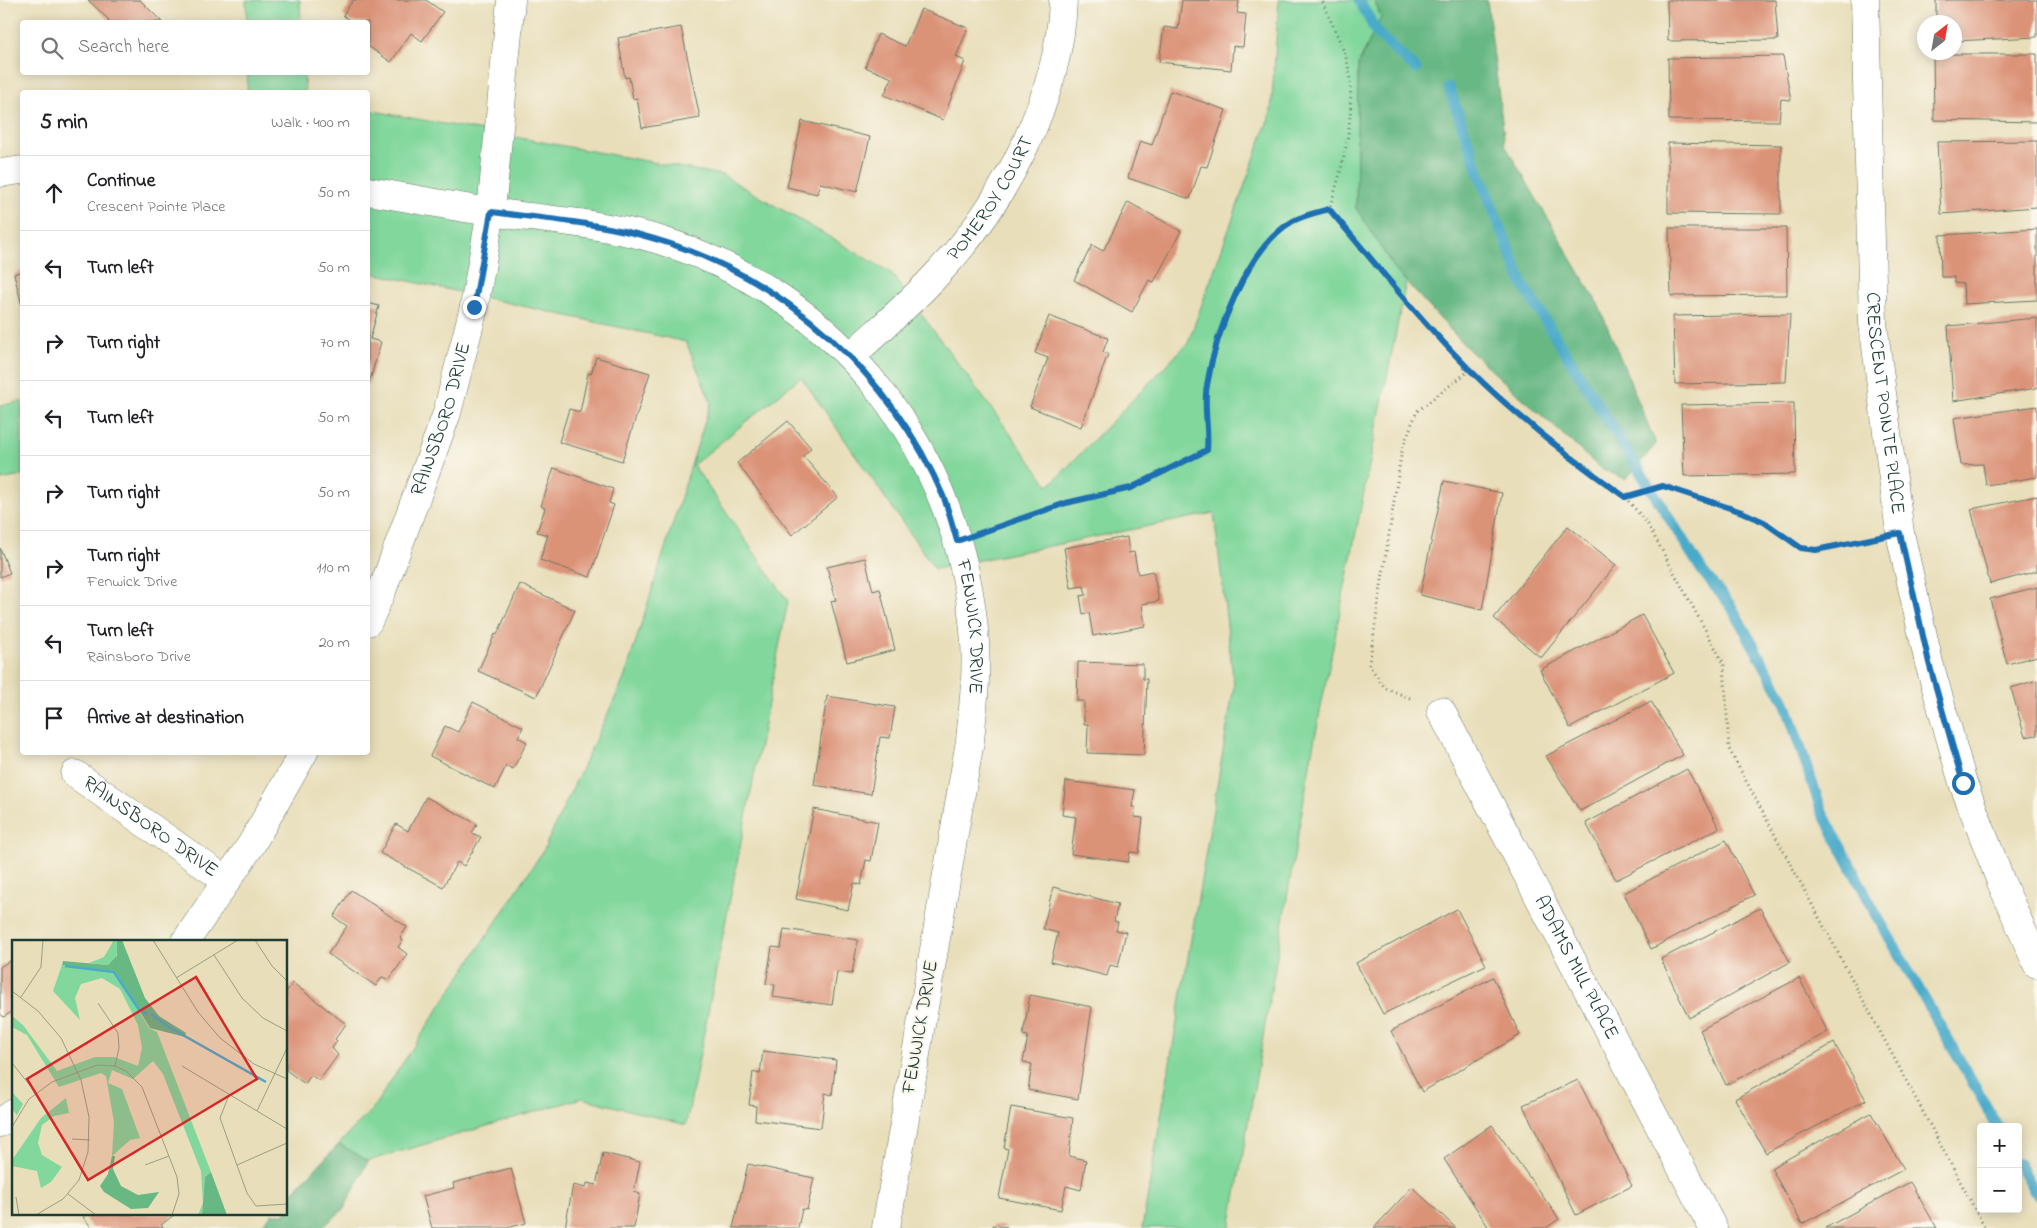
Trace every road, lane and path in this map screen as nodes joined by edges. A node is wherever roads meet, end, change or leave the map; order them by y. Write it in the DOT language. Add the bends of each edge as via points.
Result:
graph roads {
  1 [pos="511,0"];
  2 [pos="1063,0"];
  3 [pos="1322,0"];
  4 [pos="1864,0"];
  5 [pos="20,170"];
  6 [pos="0,172"];
  7 [pos="370,190"];
  8 [pos="1329,209"];
  9 [pos="491,212"];
  10 [pos="851,356"];
  11 [pos="1470,370"];
  12 [pos="1625,497"];
  13 [pos="1900,533"];
  14 [pos="957,541"];
  15 [pos="370,617"];
  16 [pos="1441,711"];
  17 [pos="302,755"];
  18 [pos="75,774"];
  19 [pos="227,881"];
  20 [pos="186,940"];
  21 [pos="2037,964"];
  22 [pos="12,1114"];
  23 [pos="0,1123"];
  24 [pos="1710,1227"];
  25 [pos="886,1228"];
  26 [pos="1985,1228"];
  1 -- 9 [label="street, RAINSBORO DRIVE"];
  2 -- 10 [label="street, POMEROY COURT" via="1056,48 1038,113 1004,187 940,272"];
  3 -- 8 [label="path" via="1348,63 1351,115 1339,181"];
  4 -- 13 [label="street, CRESCENT POINTE PLACE" via="1873,323"];
  5 -- 6 [label="street"];
  7 -- 9 [label="street, FENWICK DRIVE"];
  8 -- 11 [label="path"];
  8 -- 14 [label="path" via="1293,221 1264,247 1239,286 1222,328 1206,386 1207,450 1131,488 1066,503"];
  9 -- 10 [label="street, FENWICK DRIVE" via="613,228 695,252 777,296"];
  9 -- 15 [label="street, RAINSBORO DRIVE" via="474,307 446,413"];
  10 -- 14 [label="street, FENWICK DRIVE" via="905,424 926,460 944,500"];
  11 -- 12 [label="path" via="1518,414"];
  11 -- 16 [label="path" via="1417,411 1402,449 1369,666 1385,688"];
  12 -- 13 [label="path" via="1663,486 1742,512 1764,522 1801,548 1816,550"];
  12 -- 26 [label="path" via="1661,548 1724,664 1729,749"];
  13 -- 21 [label="street, CRESCENT POINTE PLACE" via="1929,663 1963,783"];
  14 -- 25 [label="street, FENWICK DRIVE" via="975,643 970,741"];
  16 -- 24 [label="street, ADAMS MILL PLACE"];
  17 -- 19 [label="street, RAINSBORO DRIVE"];
  18 -- 19 [label="street, RAINSBORO DRIVE"];
  19 -- 20 [label="street, RAINSBORO DRIVE"];
  22 -- 23 [label="street"];
}
